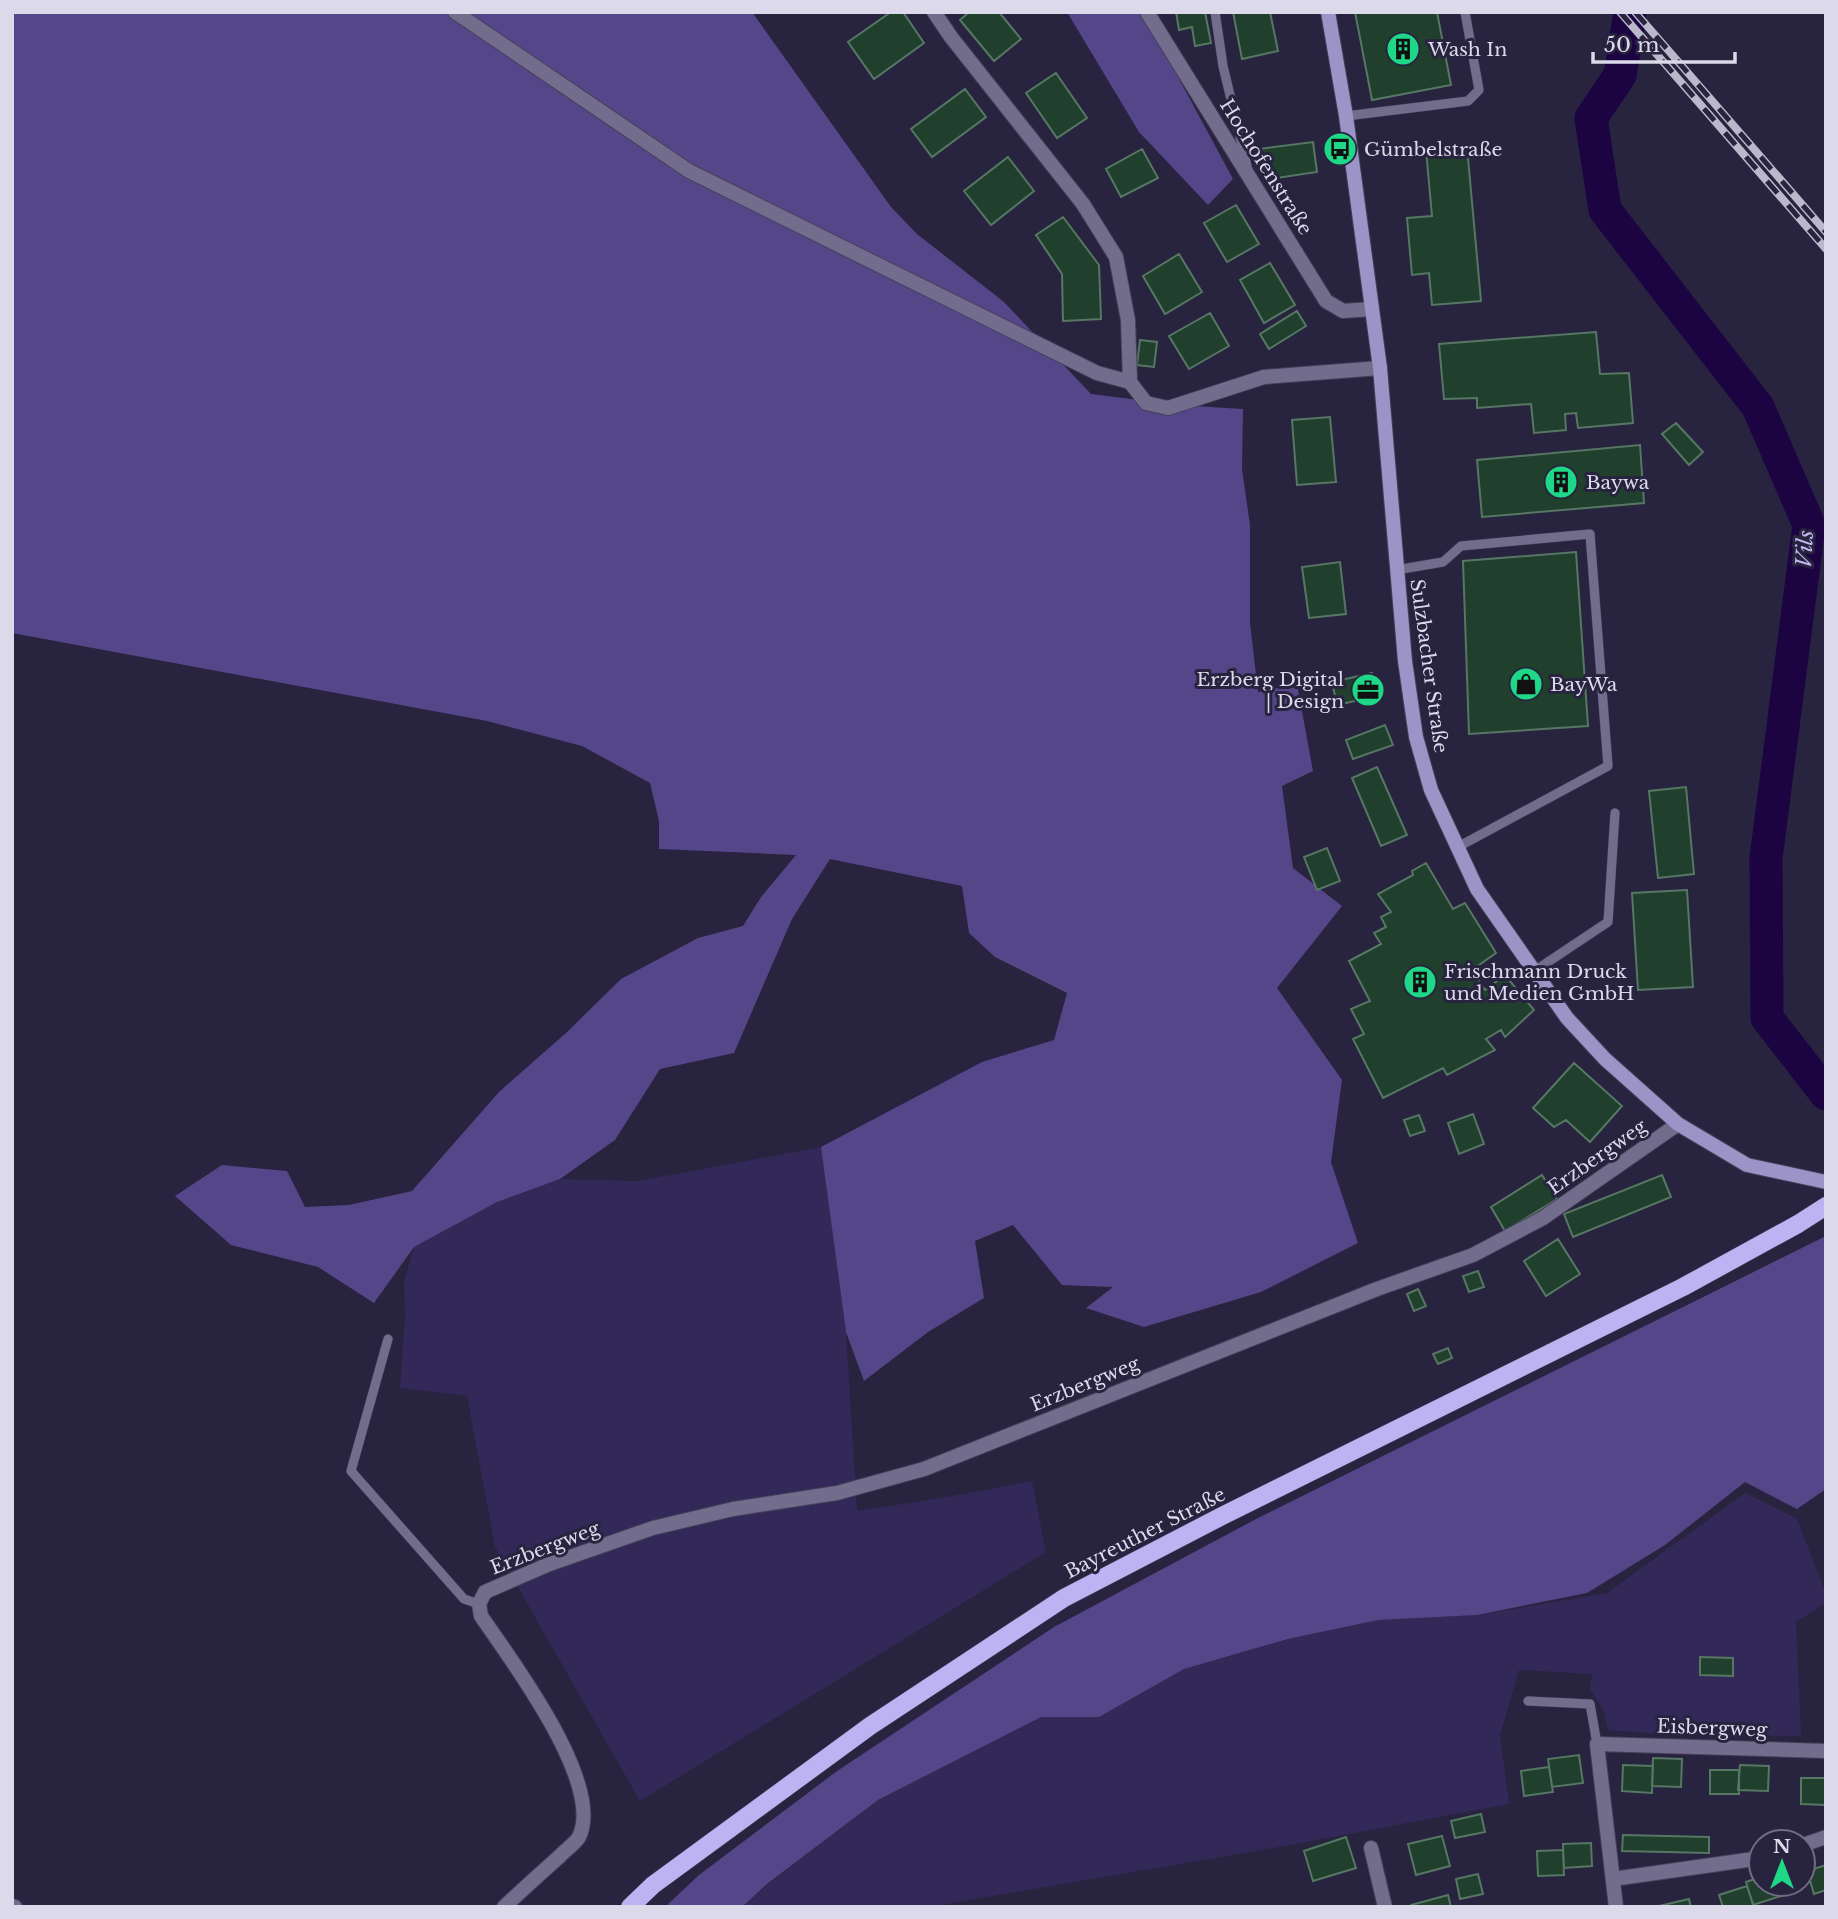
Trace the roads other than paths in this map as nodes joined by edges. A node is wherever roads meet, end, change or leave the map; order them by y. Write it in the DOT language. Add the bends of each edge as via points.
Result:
graph roads {
  1 [pos="456,12"];
  2 [pos="934,12"];
  3 [pos="1147,12"];
  4 [pos="1215,12"];
  5 [pos="1328,12"];
  6 [pos="1465,12"];
  7 [pos="1346,116"];
  8 [pos="1249,174"];
  9 [pos="1372,309"];
  10 [pos="1380,368"];
  11 [pos="1129,382"];
  12 [pos="1396,570"];
  13 [pos="1615,813"];
  14 [pos="1456,848"];
  15 [pos="1533,972"];
  16 [pos="1678,1124"];
  17 [pos="1826,1182"];
  18 [pos="1826,1206"];
  19 [pos="388,1339"];
  20 [pos="479,1604"];
  21 [pos="1528,1701"];
  22 [pos="1597,1744"];
  23 [pos="1826,1751"];
  24 [pos="1371,1848"];
  25 [pos="1747,1860"];
  26 [pos="1613,1879"];
  27 [pos="504,1907"];
  28 [pos="629,1907"];
  29 [pos="1385,1907"];
  30 [pos="1616,1907"];
  1 -- 11 [label="street" via="689,171 1097,373"];
  2 -- 11 [label="street" via="1083,204 1116,257 1128,320"];
  3 -- 8 [label="street, Hochofenstraße"];
  4 -- 8 [label="lane"];
  5 -- 7 [label="main road, Sulzbacher Straße"];
  6 -- 7 [label="lane" via="1479,90 1468,101"];
  7 -- 9 [label="main road, Sulzbacher Straße"];
  8 -- 9 [label="street, Hochofenstraße" via="1326,301 1343,311"];
  9 -- 10 [label="main road, Sulzbacher Straße"];
  10 -- 11 [label="street" via="1264,377 1168,408 1146,403"];
  10 -- 12 [label="main road, Sulzbacher Straße"];
  12 -- 14 [label="main road, Sulzbacher Straße" via="1416,737 1431,790"];
  12 -- 14 [label="lane" via="1443,562 1461,545 1590,534 1608,766"];
  13 -- 15 [label="lane" via="1608,922"];
  14 -- 15 [label="main road, Sulzbacher Straße" via="1477,889"];
  15 -- 16 [label="main road, Sulzbacher Straße" via="1605,1059"];
  16 -- 17 [label="main road, Sulzbacher Straße" via="1747,1164"];
  16 -- 20 [label="street, Erzbergweg" via="1543,1219 1473,1255 924,1469 837,1493 653,1528 510,1581 485,1592"];
  18 -- 28 [label="main road, Bayreuther Straße" via="1722,1266 1064,1598 870,1726"];
  19 -- 20 [label="lane" via="351,1471 464,1598"];
  20 -- 27 [label="street" via="481,1616 557,1733 575,1774 584,1815 579,1838"];
  21 -- 22 [label="lane" via="1590,1704"];
  22 -- 23 [label="street, Eisbergweg"];
  22 -- 26 [label="street"];
  24 -- 29 [label="street"];
  25 -- 26 [label="street"];
  26 -- 30 [label="street"];
}
